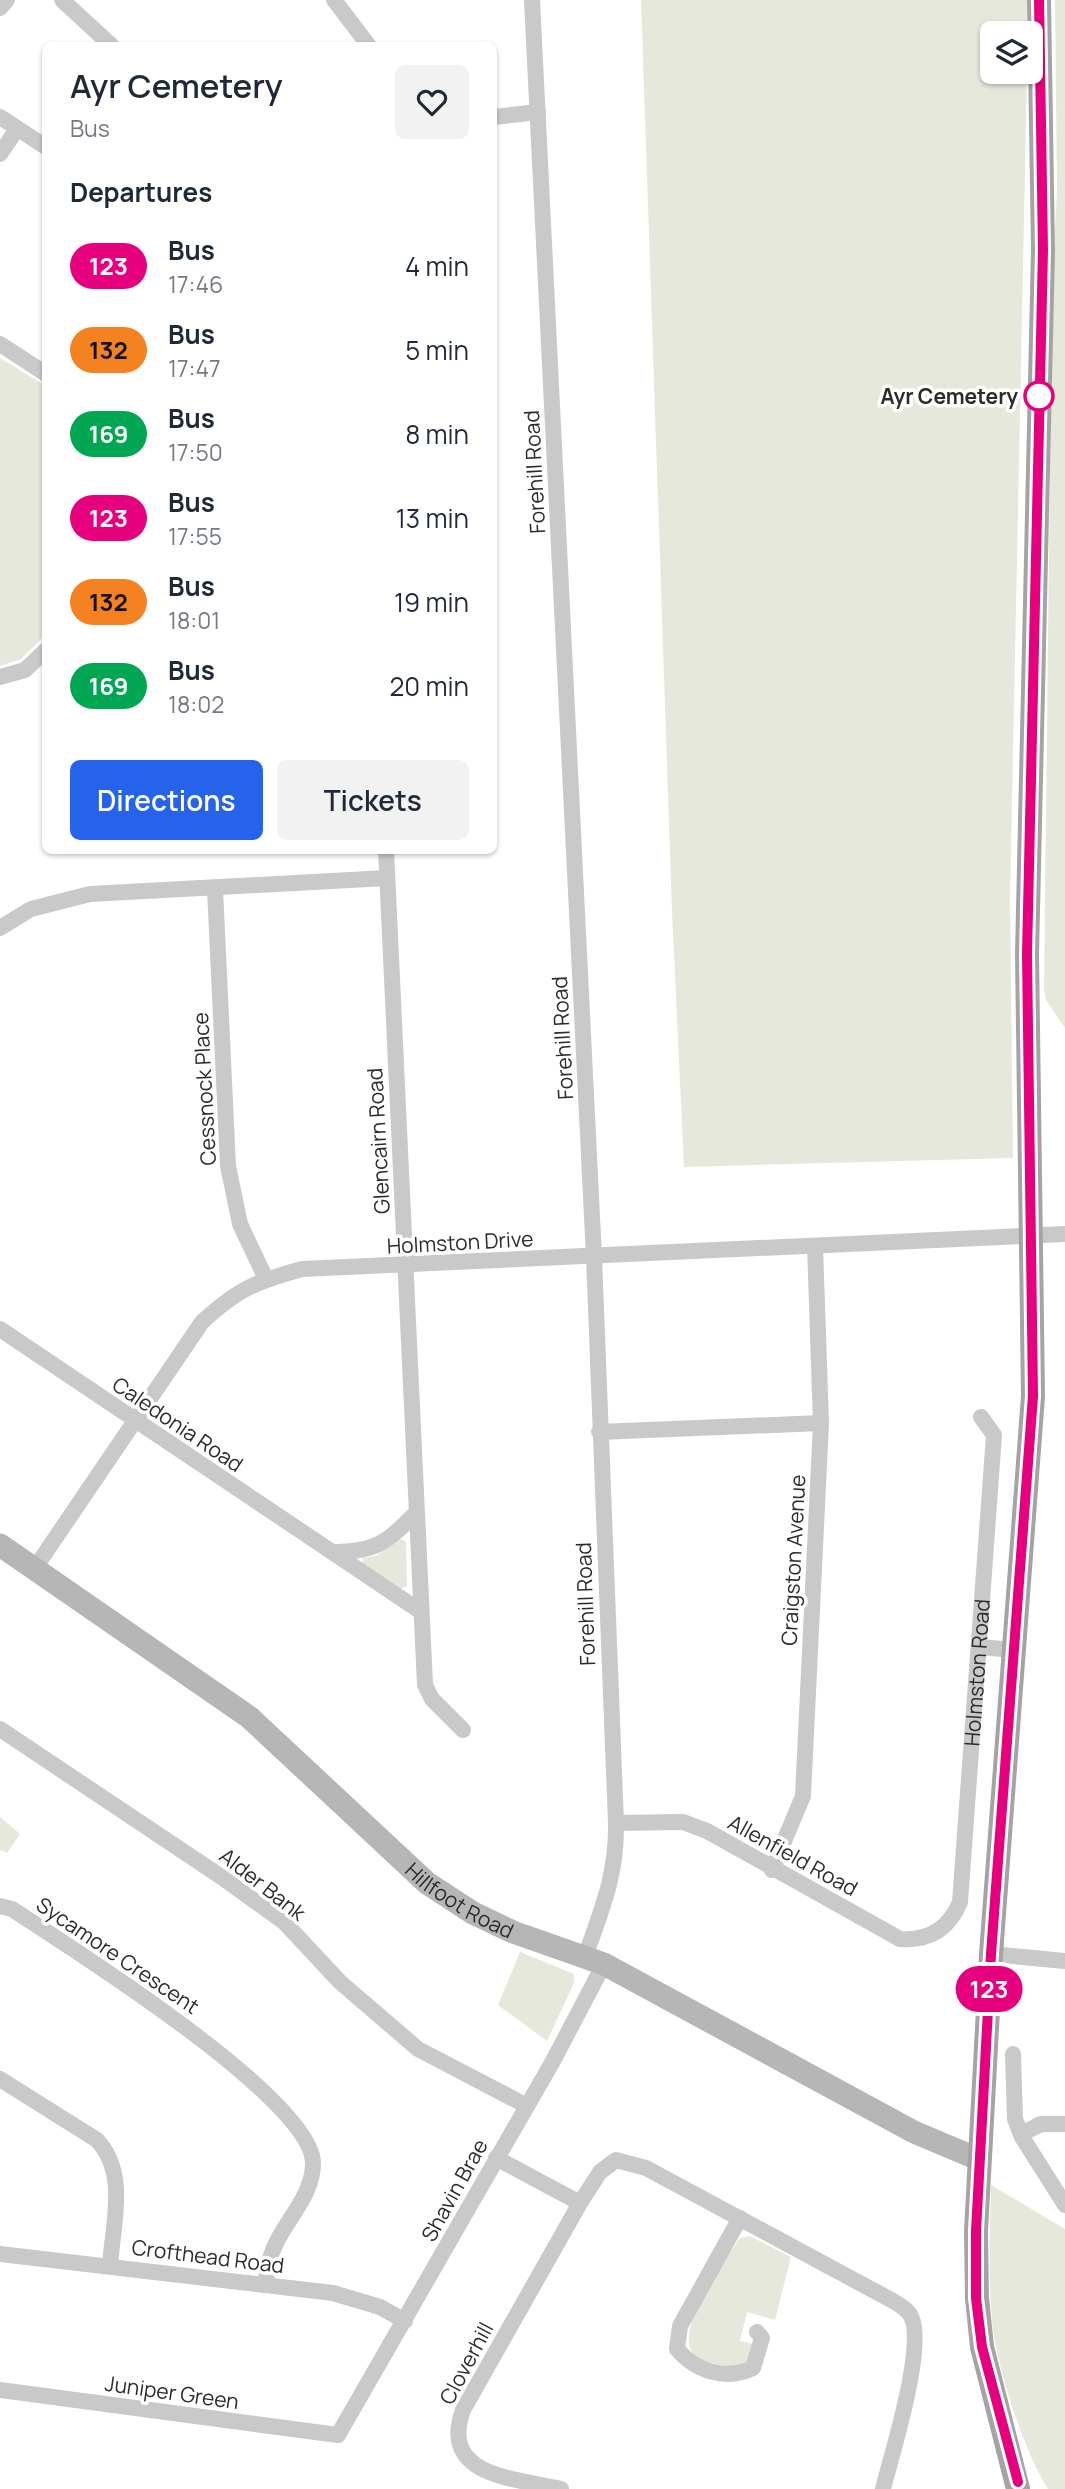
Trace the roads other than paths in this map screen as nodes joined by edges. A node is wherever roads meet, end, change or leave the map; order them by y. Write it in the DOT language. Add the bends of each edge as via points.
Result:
graph roads {
  1 [pos="7,0"];
  2 [pos="62,0"];
  3 [pos="334,0"];
  4 [pos="532,0"];
  5 [pos="1039,0"];
  6 [pos="0,8"];
  7 [pos="108,42"];
  8 [pos="366,42"];
  9 [pos="538,112"];
  10 [pos="0,117"];
  11 [pos="497,117"];
  12 [pos="17,129"];
  13 [pos="42,145"];
  14 [pos="0,154"];
  15 [pos="0,344"];
  16 [pos="42,371"];
  17 [pos="42,654"];
  18 [pos="0,677"];
  19 [pos="386,854"];
  20 [pos="387,878"];
  21 [pos="215,889"];
  22 [pos="0,928"];
  23 [pos="1031,1234"];
  24 [pos="1065,1234"];
  25 [pos="815,1245"];
  26 [pos="594,1257"];
  27 [pos="405,1266"];
  28 [pos="266,1279"];
  29 [pos="0,1329"];
  30 [pos="981,1417"];
  31 [pos="134,1421"];
  32 [pos="821,1423"];
  33 [pos="599,1432"];
  34 [pos="416,1513"];
  35 [pos="0,1545"];
  36 [pos="334,1552"];
  37 [pos="35,1568"];
  38 [pos="421,1611"];
  39 [pos="979,1647"];
  40 [pos="1014,1650"];
  41 [pos="0,1729"];
  42 [pos="463,1730"];
  43 [pos="616,1823"];
  44 [pos="772,1870"];
  45 [pos="0,1906"];
  46 [pos="942,1929"];
  47 [pos="991,1954"];
  48 [pos="595,1961"];
  49 [pos="1065,1961"];
  50 [pos="1013,2054"];
  51 [pos="0,2080"];
  52 [pos="527,2106"];
  53 [pos="1065,2124"];
  54 [pos="1021,2134"];
  55 [pos="496,2158"];
  56 [pos="978,2159"];
  57 [pos="580,2203"];
  58 [pos="1065,2205"];
  59 [pos="740,2218"];
  60 [pos="0,2254"];
  61 [pos="110,2265"];
  62 [pos="265,2286"];
  63 [pos="405,2321"];
  64 [pos="757,2332"];
  65 [pos="0,2390"];
  66 [pos="338,2435"];
  67 [pos="1020,2487"];
  68 [pos="561,2489"];
  69 [pos="883,2489"];
  1 -- 6 [label="street"];
  2 -- 7 [label="street"];
  3 -- 8 [label="street"];
  4 -- 9 [label="street, Forehill Road"];
  5 -- 23 [label="main road, Holmston Road" via="1043,250 1027,954"];
  9 -- 11 [label="street"];
  9 -- 26 [label="street, Forehill Road"];
  10 -- 12 [label="street"];
  12 -- 13 [label="street"];
  12 -- 14 [label="street"];
  15 -- 16 [label="street"];
  17 -- 18 [label="street" via="26,670"];
  19 -- 20 [label="street, Glencairn Road"];
  20 -- 21 [label="street"];
  20 -- 27 [label="street, Glencairn Road"];
  21 -- 22 [label="street" via="90,894 31,909"];
  21 -- 28 [label="street, Cessnock Place" via="228,1166 240,1224"];
  23 -- 24 [label="street, Holmston Drive"];
  23 -- 25 [label="street, Holmston Drive"];
  23 -- 40 [label="main road, Holmston Road" via="1032,1429"];
  25 -- 26 [label="street, Holmston Drive"];
  25 -- 32 [label="street, Craigston Avenue"];
  26 -- 27 [label="street, Holmston Drive"];
  26 -- 33 [label="street, Forehill Road"];
  27 -- 28 [label="street, Holmston Drive" via="302,1269"];
  27 -- 34 [label="street, Glencairn Road"];
  28 -- 31 [label="street, Holmston Drive" via="232,1295 202,1322"];
  29 -- 31 [label="street, Caledonia Road"];
  30 -- 39 [label="street, Holmston Road" via="994,1435"];
  31 -- 36 [label="street, Caledonia Road"];
  31 -- 37 [label="street, Holmston Drive"];
  32 -- 33 [label="street"];
  32 -- 44 [label="street, Craigston Avenue" via="803,1796"];
  33 -- 43 [label="street, Forehill Road"];
  34 -- 36 [label="street" via="388,1541 369,1550"];
  34 -- 38 [label="street, Glencairn Road"];
  35 -- 37 [label="street, Hillfoot Road"];
  36 -- 38 [label="street, Caledonia Road"];
  37 -- 48 [label="street, Hillfoot Road" via="249,1717 396,1856 449,1899 513,1932"];
  38 -- 42 [label="street, Glencairn Road" via="425,1685 432,1699"];
  39 -- 40 [label="street"];
  39 -- 46 [label="street, Holmston Road" via="960,1902"];
  40 -- 47 [label="main road, Holmston Road"];
  41 -- 52 [label="street, Alder Bank" via="284,1922 340,1982 418,2049"];
  43 -- 44 [label="street, Allenfield Road" via="683,1822"];
  43 -- 48 [label="street, Forehill Road" via="616,1859"];
  44 -- 46 [label="street, Allenfield Road" via="900,1939 926,1939"];
  45 -- 62 [label="street, Sycamore Crescent" via="12,1909 162,2007 227,2060 307,2138 313,2161 310,2183 270,2258"];
  47 -- 49 [label="street"];
  47 -- 56 [label="main road, Holmston Road"];
  48 -- 52 [label="street, Shavin Brae"];
  48 -- 56 [label="street, Hillfoot Road" via="914,2132"];
  50 -- 54 [label="street" via="1015,2119"];
  51 -- 61 [label="street" via="97,2140 110,2154 116,2199"];
  52 -- 55 [label="street, Shavin Brae"];
  53 -- 54 [label="street" via="1041,2124"];
  54 -- 58 [label="street"];
  55 -- 57 [label="street"];
  55 -- 63 [label="street, Shavin Brae"];
  56 -- 67 [label="main road, Holmston Road" via="976,2298 982,2347"];
  57 -- 59 [label="street, Cloverhill" via="600,2172 616,2160 646,2168"];
  57 -- 68 [label="street, Cloverhill" via="456,2427 457,2443 482,2471"];
  59 -- 64 [label="street" via="680,2326 677,2349 688,2363 729,2375 743,2373 753,2368 760,2351 762,2338"];
  59 -- 69 [label="street, Cloverhill" via="910,2313 916,2328 916,2355"];
  60 -- 61 [label="street, Crofthead Road"];
  61 -- 62 [label="street, Crofthead Road"];
  62 -- 63 [label="street, Crofthead Road" via="357,2299"];
  63 -- 66 [label="street, Shavin Brae"];
  65 -- 66 [label="street, Juniper Green"];
}
